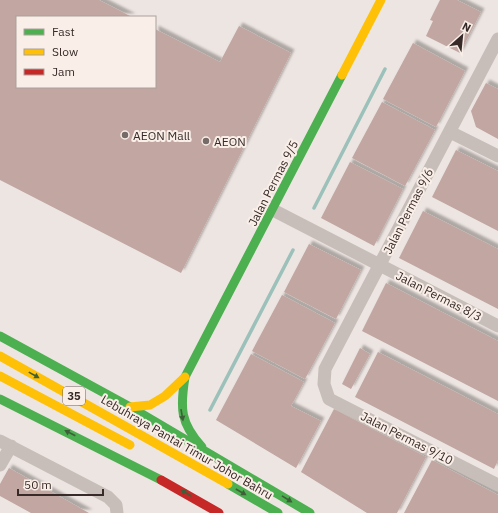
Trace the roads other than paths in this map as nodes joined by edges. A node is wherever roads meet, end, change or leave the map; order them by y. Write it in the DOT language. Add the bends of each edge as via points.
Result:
graph roads {
  1 [pos="381,0"];
  2 [pos="498,39"];
  3 [pos="450,132"];
  4 [pos="498,156"];
  5 [pos="273,210"];
  6 [pos="379,266"];
  7 [pos="498,326"];
  8 [pos="0,336"];
  9 [pos="0,356"];
  10 [pos="0,376"];
  11 [pos="185,377"];
  12 [pos="324,384"];
  13 [pos="0,389"];
  14 [pos="0,399"];
  15 [pos="130,407"];
  16 [pos="120,439"];
  17 [pos="6,443"];
  18 [pos="137,448"];
  19 [pos="206,451"];
  20 [pos="0,465"];
  21 [pos="498,485"];
  22 [pos="117,513"];
  23 [pos="219,513"];
  24 [pos="278,513"];
  25 [pos="310,513"];
  1 -- 5 [label="main road, Jalan Permas 9/5"];
  2 -- 3 [label="street, Jalan Permas 9/6"];
  3 -- 4 [label="street"];
  3 -- 6 [label="street, Jalan Permas 9/6"];
  5 -- 6 [label="street, Jalan Permas 8/3"];
  5 -- 11 [label="main road, Jalan Permas 9/5"];
  6 -- 7 [label="street, Jalan Permas 8/3"];
  6 -- 12 [label="street, Jalan Permas 9/6" via="325,369"];
  8 -- 15 [label="main road"];
  9 -- 24 [label="main road, Lebuhraya Pantai Timur Johor Bahru / 35, one-way"];
  10 -- 16 [label="main road, 35"];
  11 -- 15 [label="main road, Jalan Permas 9/5" via="165,396 150,405"];
  11 -- 19 [label="main road, Jalan Permas 9/5, one-way" via="180,403 182,420 191,436"];
  12 -- 21 [label="street, Jalan Permas 9/10" via="330,399"];
  13 -- 16 [label="main road"];
  23 -- 14 [label="main road, one-way" via="182,491"];
  15 -- 19 [label="main road"];
  16 -- 18 [label="main road, 35"];
  17 -- 20 [label="street"];
  17 -- 22 [label="street" via="108,497 116,505"];
  19 -- 25 [label="main road, one-way"];
}
